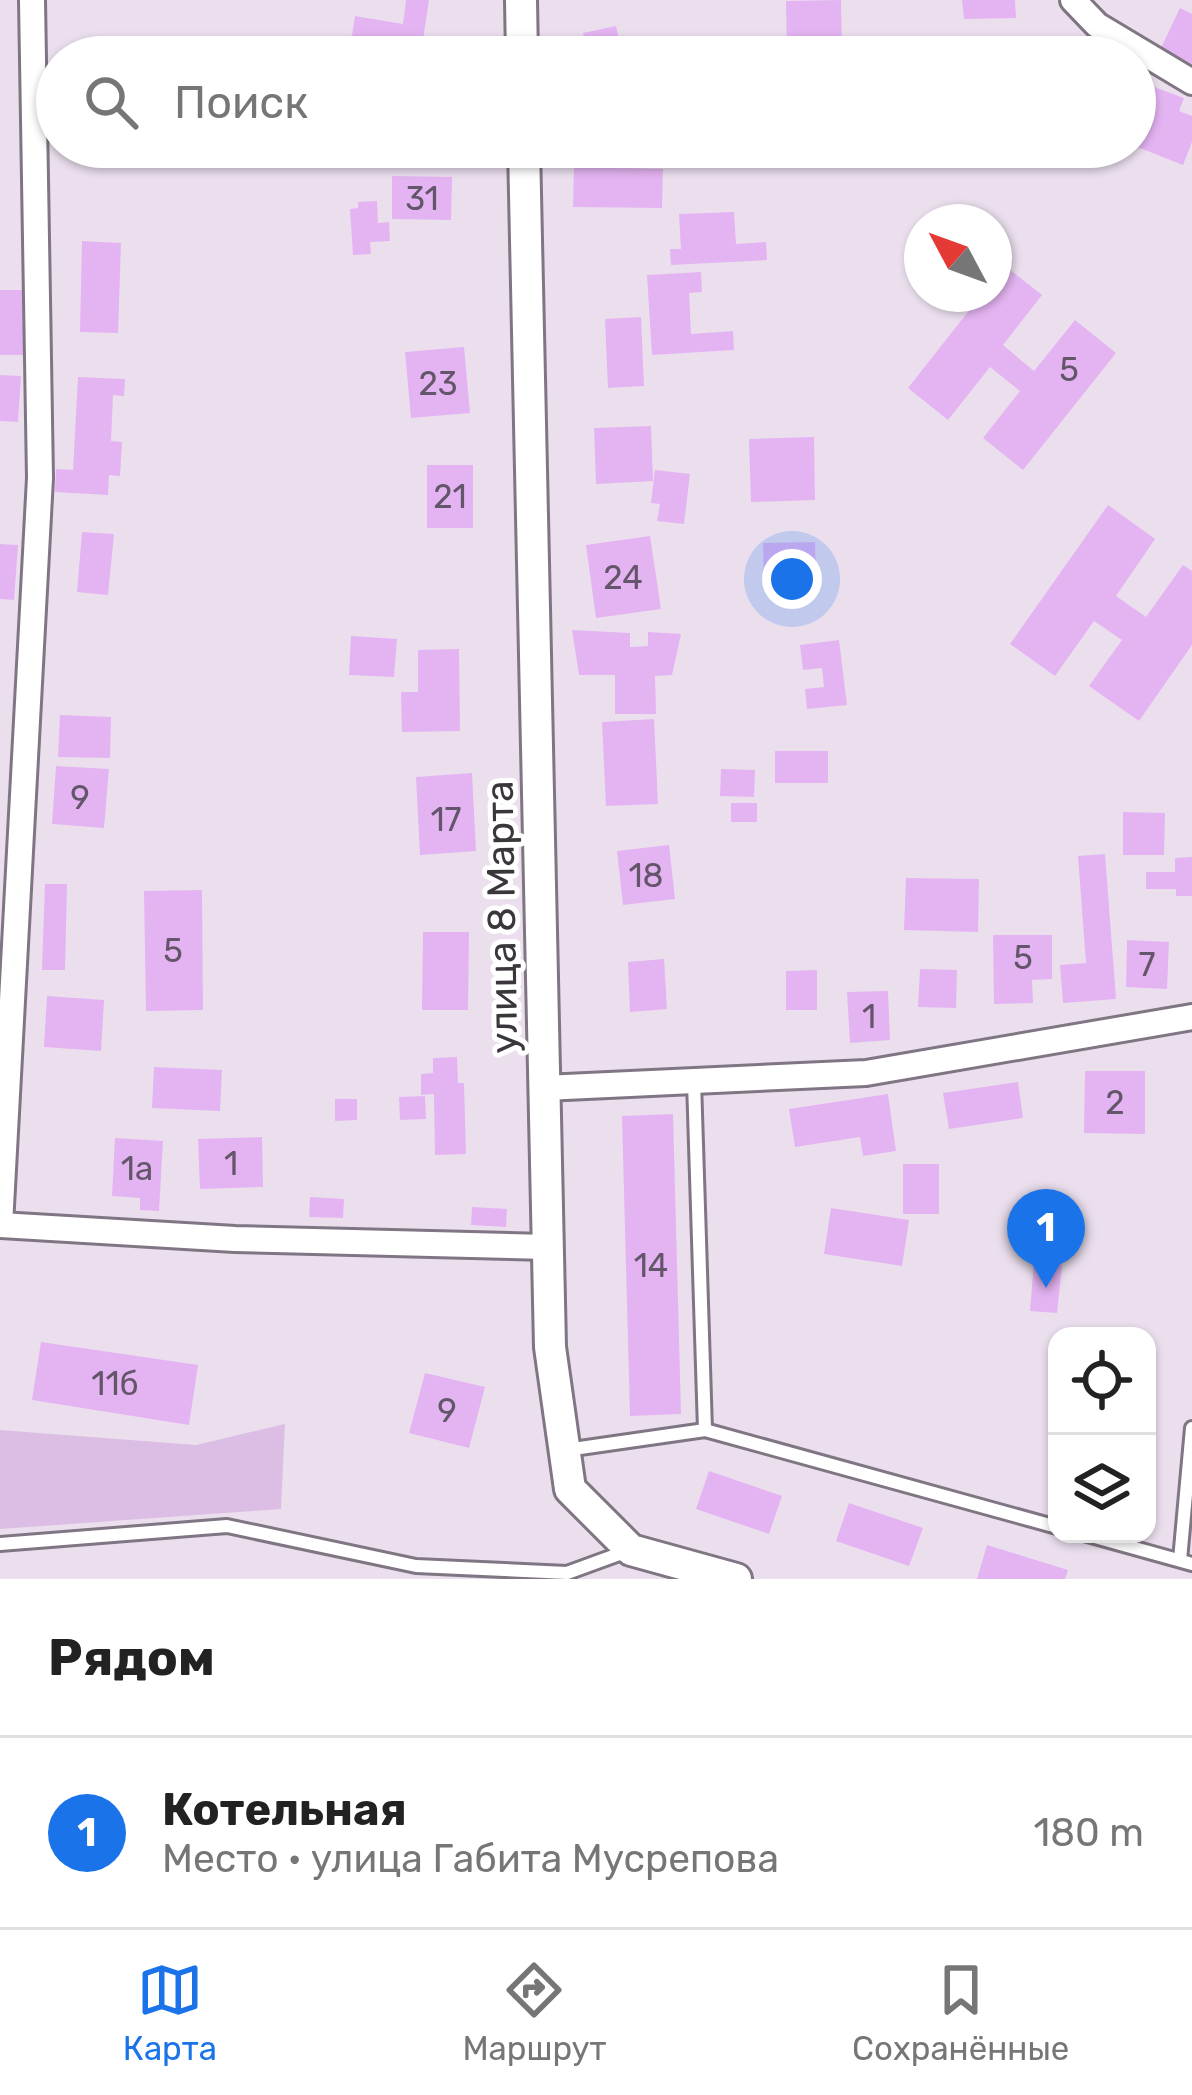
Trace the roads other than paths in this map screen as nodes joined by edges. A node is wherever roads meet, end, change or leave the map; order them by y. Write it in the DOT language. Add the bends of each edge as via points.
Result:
graph roads {
  1 [pos="32,0"];
  2 [pos="521,0"];
  3 [pos="1073,0"];
  4 [pos="522,36"];
  5 [pos="1115,36"];
  6 [pos="1156,60"];
  7 [pos="1192,82"];
  8 [pos="524,168"];
  9 [pos="1192,1017"];
  10 [pos="694,1081"];
  11 [pos="544,1088"];
  12 [pos="0,1226"];
  13 [pos="548,1247"];
  14 [pos="1192,1428"];
  15 [pos="705,1430"];
  16 [pos="564,1450"];
  17 [pos="1048,1524"];
  18 [pos="1117,1543"];
  19 [pos="0,1544"];
  20 [pos="631,1550"];
  21 [pos="1186,1562"];
  22 [pos="736,1579"];
  1 -- 12 [label="street" via="40,478"];
  2 -- 4 [label="street"];
  3 -- 5 [label="street"];
  6 -- 7 [label="street"];
  8 -- 11 [label="street, улица 8 Марта"];
  9 -- 10 [label="street" via="866,1072"];
  10 -- 11 [label="street"];
  10 -- 15 [label="lane"];
  11 -- 13 [label="street, улица 8 Марта"];
  12 -- 13 [label="street"];
  13 -- 16 [label="street, улица 8 Марта"];
  14 -- 21 [label="lane"];
  15 -- 16 [label="lane"];
  15 -- 17 [label="lane"];
  16 -- 20 [label="street, улица 8 Марта" via="570,1490"];
  18 -- 21 [label="lane"];
  19 -- 20 [label="lane" via="227,1526 416,1566 567,1573"];
  20 -- 22 [label="street, улица 8 Марта"];
}
